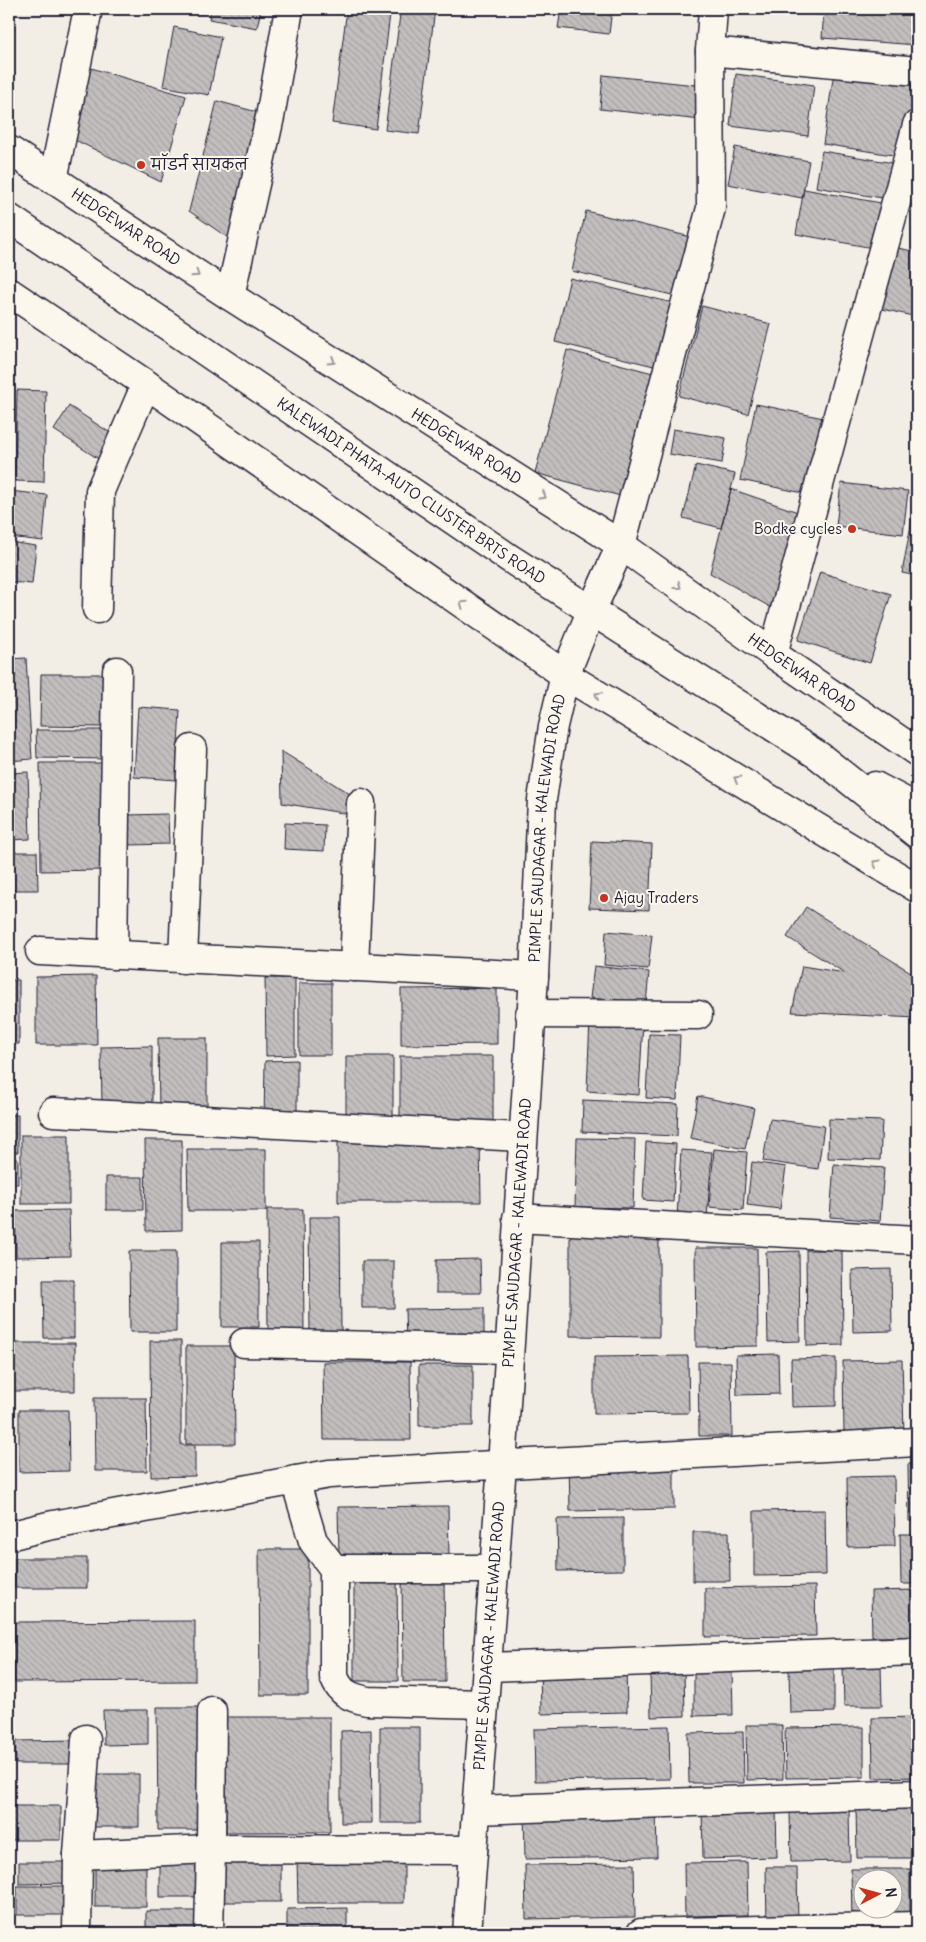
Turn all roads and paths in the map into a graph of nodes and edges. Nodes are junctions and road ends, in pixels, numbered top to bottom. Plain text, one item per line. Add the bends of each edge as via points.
1 (88, 9) edge
2 (289, 9) edge
3 (713, 9) edge
4 (710, 51) junction
5 (917, 71) edge
6 (917, 125) edge
7 (9, 150) edge
8 (53, 180) junction
9 (9, 218) edge
10 (9, 292) edge
11 (230, 296) junction
12 (146, 384) junction
13 (621, 545) junction
14 (592, 609) junction
15 (97, 610) dead end
16 (773, 654) junction
17 (117, 671) dead end
18 (565, 675) junction
19 (192, 749) dead end
20 (917, 752) edge
21 (819, 756) junction
22 (361, 803) dead end
23 (917, 808) edge
24 (917, 834) edge
25 (917, 888) edge
26 (40, 951) dead end
27 (113, 955) junction
28 (183, 959) junction
29 (354, 967) junction
30 (534, 976) junction
31 (530, 1014) junction
32 (698, 1015) dead end
33 (53, 1112) dead end
34 (522, 1137) junction
35 (517, 1218) junction
36 (917, 1240) edge
37 (244, 1342) dead end
38 (509, 1349) junction
39 (917, 1442) edge
40 (502, 1465) junction
41 (295, 1480) junction
42 (9, 1536) edge
43 (334, 1569) junction
44 (495, 1569) junction
45 (917, 1651) edge
46 (488, 1667) junction
47 (484, 1704) junction
48 (212, 1711) dead end
49 (86, 1739) dead end
50 (917, 1794) edge
51 (477, 1810) junction
52 (211, 1849) junction
53 (474, 1850) junction
54 (78, 1855) junction
55 (917, 1926) edge
56 (77, 1933) edge
57 (209, 1933) edge
58 (467, 1933) edge
59 (641, 1933) edge

1 - 8 street
2 - 11 street via 270,117
3 - 4 street, PIMPLE SAUDAGAR - KALEWADI ROAD
4 - 5 street
4 - 13 street, PIMPLE SAUDAGAR - KALEWADI ROAD via 711,208
6 - 16 street
7 - 8 street, HEDGEWAR ROAD
8 -> 11 street, HEDGEWAR ROAD
9 - 14 street, KALEWADI PHATA-AUTO CLUSTER BRTS ROAD via 509,558
10 - 12 street
11 -> 13 street, HEDGEWAR ROAD
12 - 15 street via 100,491
18 -> 12 street
13 - 14 street, PIMPLE SAUDAGAR - KALEWADI ROAD
13 -> 16 street, HEDGEWAR ROAD
14 - 18 street, PIMPLE SAUDAGAR - KALEWADI ROAD
14 - 21 street, KALEWADI PHATA-AUTO CLUSTER BRTS ROAD
16 - 20 street, HEDGEWAR ROAD
17 - 27 street
25 -> 18 street
18 - 30 street, PIMPLE SAUDAGAR - KALEWADI ROAD via 553,726 542,800
19 - 28 street
21 - 23 street, KALEWADI PHATA-AUTO CLUSTER BRTS ROAD
21 - 24 street, KALEWADI PHATA-AUTO CLUSTER BRTS ROAD
22 - 29 street
26 - 27 street
27 - 28 street
28 - 29 street
29 - 30 street
30 - 31 street, PIMPLE SAUDAGAR - KALEWADI ROAD
31 - 32 street
31 - 34 street, PIMPLE SAUDAGAR - KALEWADI ROAD
33 - 34 street
34 - 35 street, PIMPLE SAUDAGAR - KALEWADI ROAD
35 - 36 street
35 - 38 street, PIMPLE SAUDAGAR - KALEWADI ROAD
37 - 38 street
38 - 40 street, PIMPLE SAUDAGAR - KALEWADI ROAD
39 - 40 street
40 - 41 street via 329,1474
40 - 44 street, PIMPLE SAUDAGAR - KALEWADI ROAD
41 - 42 street
41 - 43 street via 313,1541
43 - 44 street
43 - 47 street via 334,1677 338,1688 349,1697 367,1701
44 - 46 street, PIMPLE SAUDAGAR - KALEWADI ROAD
45 - 46 street
46 - 47 street, PIMPLE SAUDAGAR - KALEWADI ROAD
47 - 51 street, PIMPLE SAUDAGAR - KALEWADI ROAD
48 - 52 street
49 - 54 street
50 - 51 street
51 - 53 street, PIMPLE SAUDAGAR - KALEWADI ROAD
52 - 53 street
52 - 54 street
52 - 57 street
53 - 58 street, PIMPLE SAUDAGAR - KALEWADI ROAD
54 - 56 street
55 - 59 street

